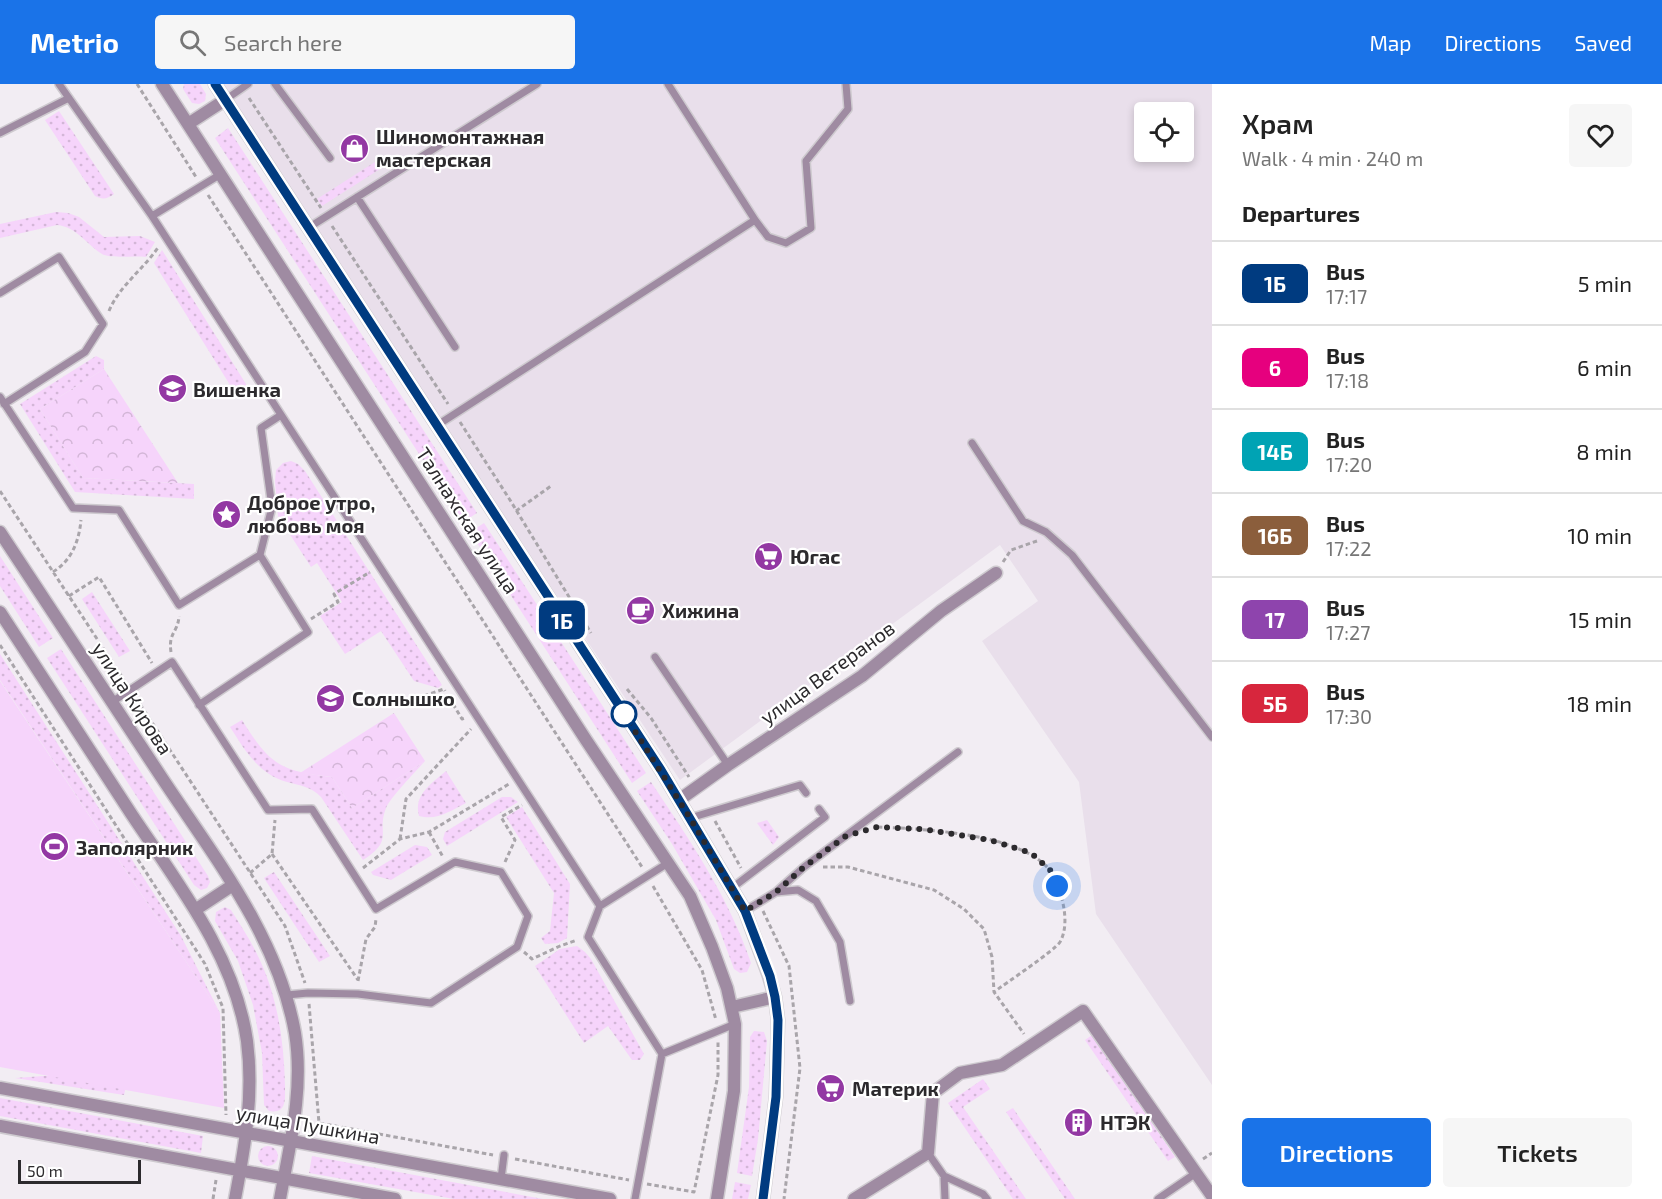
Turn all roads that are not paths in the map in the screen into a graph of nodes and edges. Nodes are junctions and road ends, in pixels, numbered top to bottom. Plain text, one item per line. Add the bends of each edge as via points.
1 (59, 84) edge
2 (215, 84) edge
3 (248, 84) edge
4 (274, 84) edge
5 (537, 84) edge
6 (668, 84) edge
7 (846, 84) edge
8 (167, 86) edge
9 (69, 98) junction
10 (225, 100) junction
11 (188, 124) junction
12 (0, 134) edge
13 (330, 158) dead end
14 (221, 174) junction
15 (357, 197) junction
16 (152, 216) junction
17 (755, 220) junction
18 (308, 228) junction
19 (0, 293) edge
20 (455, 347) dead end
21 (2, 400) edge
22 (281, 415) junction
23 (436, 426) junction
24 (972, 443) dead end
25 (0, 532) edge
26 (260, 555) junction
27 (996, 573) dead end
28 (0, 612) edge
29 (655, 657) dead end
30 (112, 702) junction
31 (199, 705) junction
32 (1212, 737) edge
33 (958, 752) dead end
34 (728, 765) junction
35 (806, 793) dead end
36 (679, 800) junction
37 (819, 809) dead end
38 (690, 818) junction
39 (668, 863) junction
40 (233, 885) junction
41 (732, 888) junction
42 (776, 892) junction
43 (600, 906) junction
44 (195, 910) junction
45 (745, 911) junction
46 (287, 995) junction
47 (775, 997) junction
48 (850, 1001) dead end
49 (732, 1007) junction
50 (735, 1024) junction
51 (662, 1054) junction
52 (0, 1088) edge
53 (0, 1126) edge
54 (248, 1133) junction
55 (291, 1141) junction
56 (928, 1153) junction
57 (504, 1155) dead end
58 (241, 1170) junction
59 (1196, 1173) junction
60 (944, 1176) junction
61 (284, 1178) junction
62 (501, 1179) junction
63 (1212, 1197) edge
64 (235, 1199) edge
65 (280, 1199) edge
66 (395, 1199) edge
67 (610, 1199) edge
68 (635, 1199) edge
69 (717, 1199) edge
70 (763, 1199) edge
71 (854, 1199) edge
72 (945, 1199) edge
73 (987, 1199) edge
74 (1158, 1199) edge

1 - 9 lane
2 - 10 street, Талнахская улица
3 - 10 lane
4 - 13 lane
5 - 15 lane
6 - 17 lane
7 - 17 lane via 848,109 806,161 811,228 786,243 768,237
8 - 11 street, Талнахская улица
9 - 12 lane
9 - 16 lane
10 - 11 street
10 - 18 street, Талнахская улица
11 - 14 street, Талнахская улица
14 - 16 lane
14 - 39 street, Талнахская улица
15 - 18 lane
15 - 20 lane
16 - 22 lane
17 - 23 lane
18 - 23 street, Талнахская улица
19 - 21 lane via 59,257 103,324 85,352
21 - 26 lane via 72,508 119,510 179,605
22 - 26 lane via 261,428 272,507
22 - 43 lane
23 - 36 street, Талнахская улица
24 - 32 lane via 1023,521 1046,532 1072,555
25 - 30 street, улица Кирова
26 - 31 lane via 308,632
27 - 34 street, улица Ветеранов via 941,611 862,676
28 - 44 street
29 - 34 lane
30 - 31 lane via 172,662
30 - 40 street, улица Кирова
31 - 46 lane via 268,810 312,809 376,909 455,862 501,872 528,915 517,947 431,1003 358,994
33 - 42 lane
34 - 36 street, улица Ветеранов
35 - 38 lane via 800,785
36 - 38 street, Талнахская улица
37 - 41 lane via 825,817
38 - 41 street, Талнахская улица
39 - 43 lane
39 - 49 street, Талнахская улица via 690,896
40 - 44 street
40 - 46 street, улица Кирова via 272,955
41 - 45 street, Талнахская улица
42 - 45 lane
42 - 48 lane via 798,890 816,901 840,942
43 - 51 lane via 588,937
44 - 54 street via 227,972 239,1006 247,1041
45 - 47 street, Талнахская улица
46 - 55 street, улица Кирова via 298,1080
47 - 49 street
47 - 70 street, Талнахская улица via 776,1097
49 - 50 street, Талнахская улица
50 - 51 lane
50 - 69 street, Талнахская улица via 734,1091
51 - 68 lane
52 - 54 street, улица Пушкина
53 - 58 street
54 - 55 street, улица Пушкина
54 - 58 street
55 - 61 street, улица Кирова
55 - 62 street, улица Пушкина
56 - 59 street via 933,1093 960,1073 1002,1065 1083,1011
56 - 60 lane
56 - 71 street
57 - 62 lane
58 - 61 street
58 - 64 street
59 - 63 street
59 - 74 lane
60 - 72 lane
60 - 73 lane
61 - 65 street, улица Кирова
61 - 66 street
62 - 67 street, улица Пушкина

